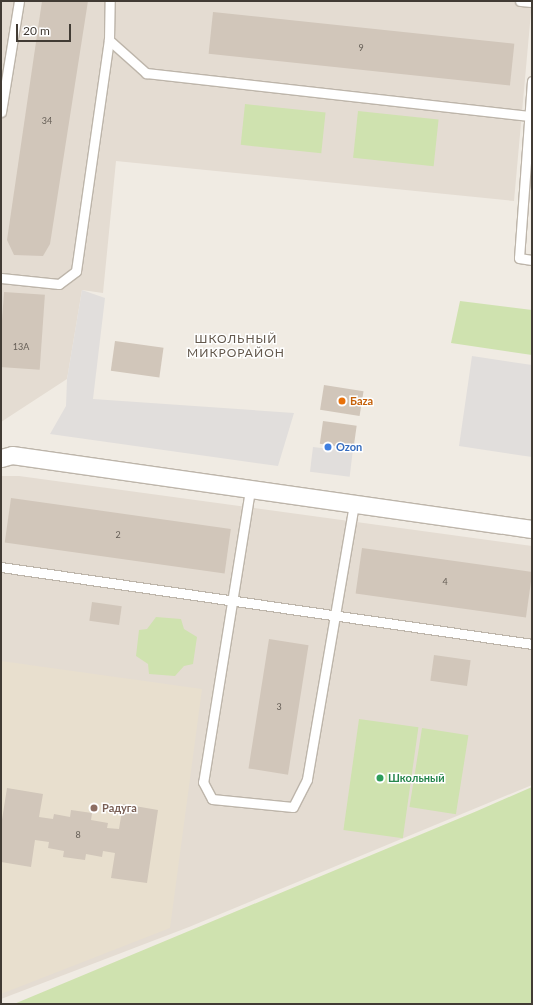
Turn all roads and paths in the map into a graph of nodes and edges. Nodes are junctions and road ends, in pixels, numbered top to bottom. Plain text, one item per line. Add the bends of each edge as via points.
1 (20, 1) edge
2 (110, 1) edge
3 (520, 1) edge
4 (532, 2) edge
5 (109, 40) junction
6 (532, 81) edge
7 (1, 112) edge
8 (531, 116) edge
9 (532, 260) edge
10 (1, 278) edge
11 (1, 458) edge
12 (250, 490) junction
13 (354, 504) junction
14 (532, 529) edge
15 (1, 567) edge
16 (233, 601) junction
17 (335, 615) junction
18 (532, 644) edge

1 - 7 lane
2 - 5 lane
3 - 4 lane
5 - 8 lane via 146,74
5 - 10 lane via 76,271 59,284
6 - 8 lane
8 - 9 lane via 519,258
11 - 12 street via 12,456
12 - 13 street
12 - 16 lane
13 - 14 street
13 - 17 lane
15 - 16 lane
16 - 17 lane
16 - 17 lane via 203,782 212,799 293,807 307,779
17 - 18 lane

